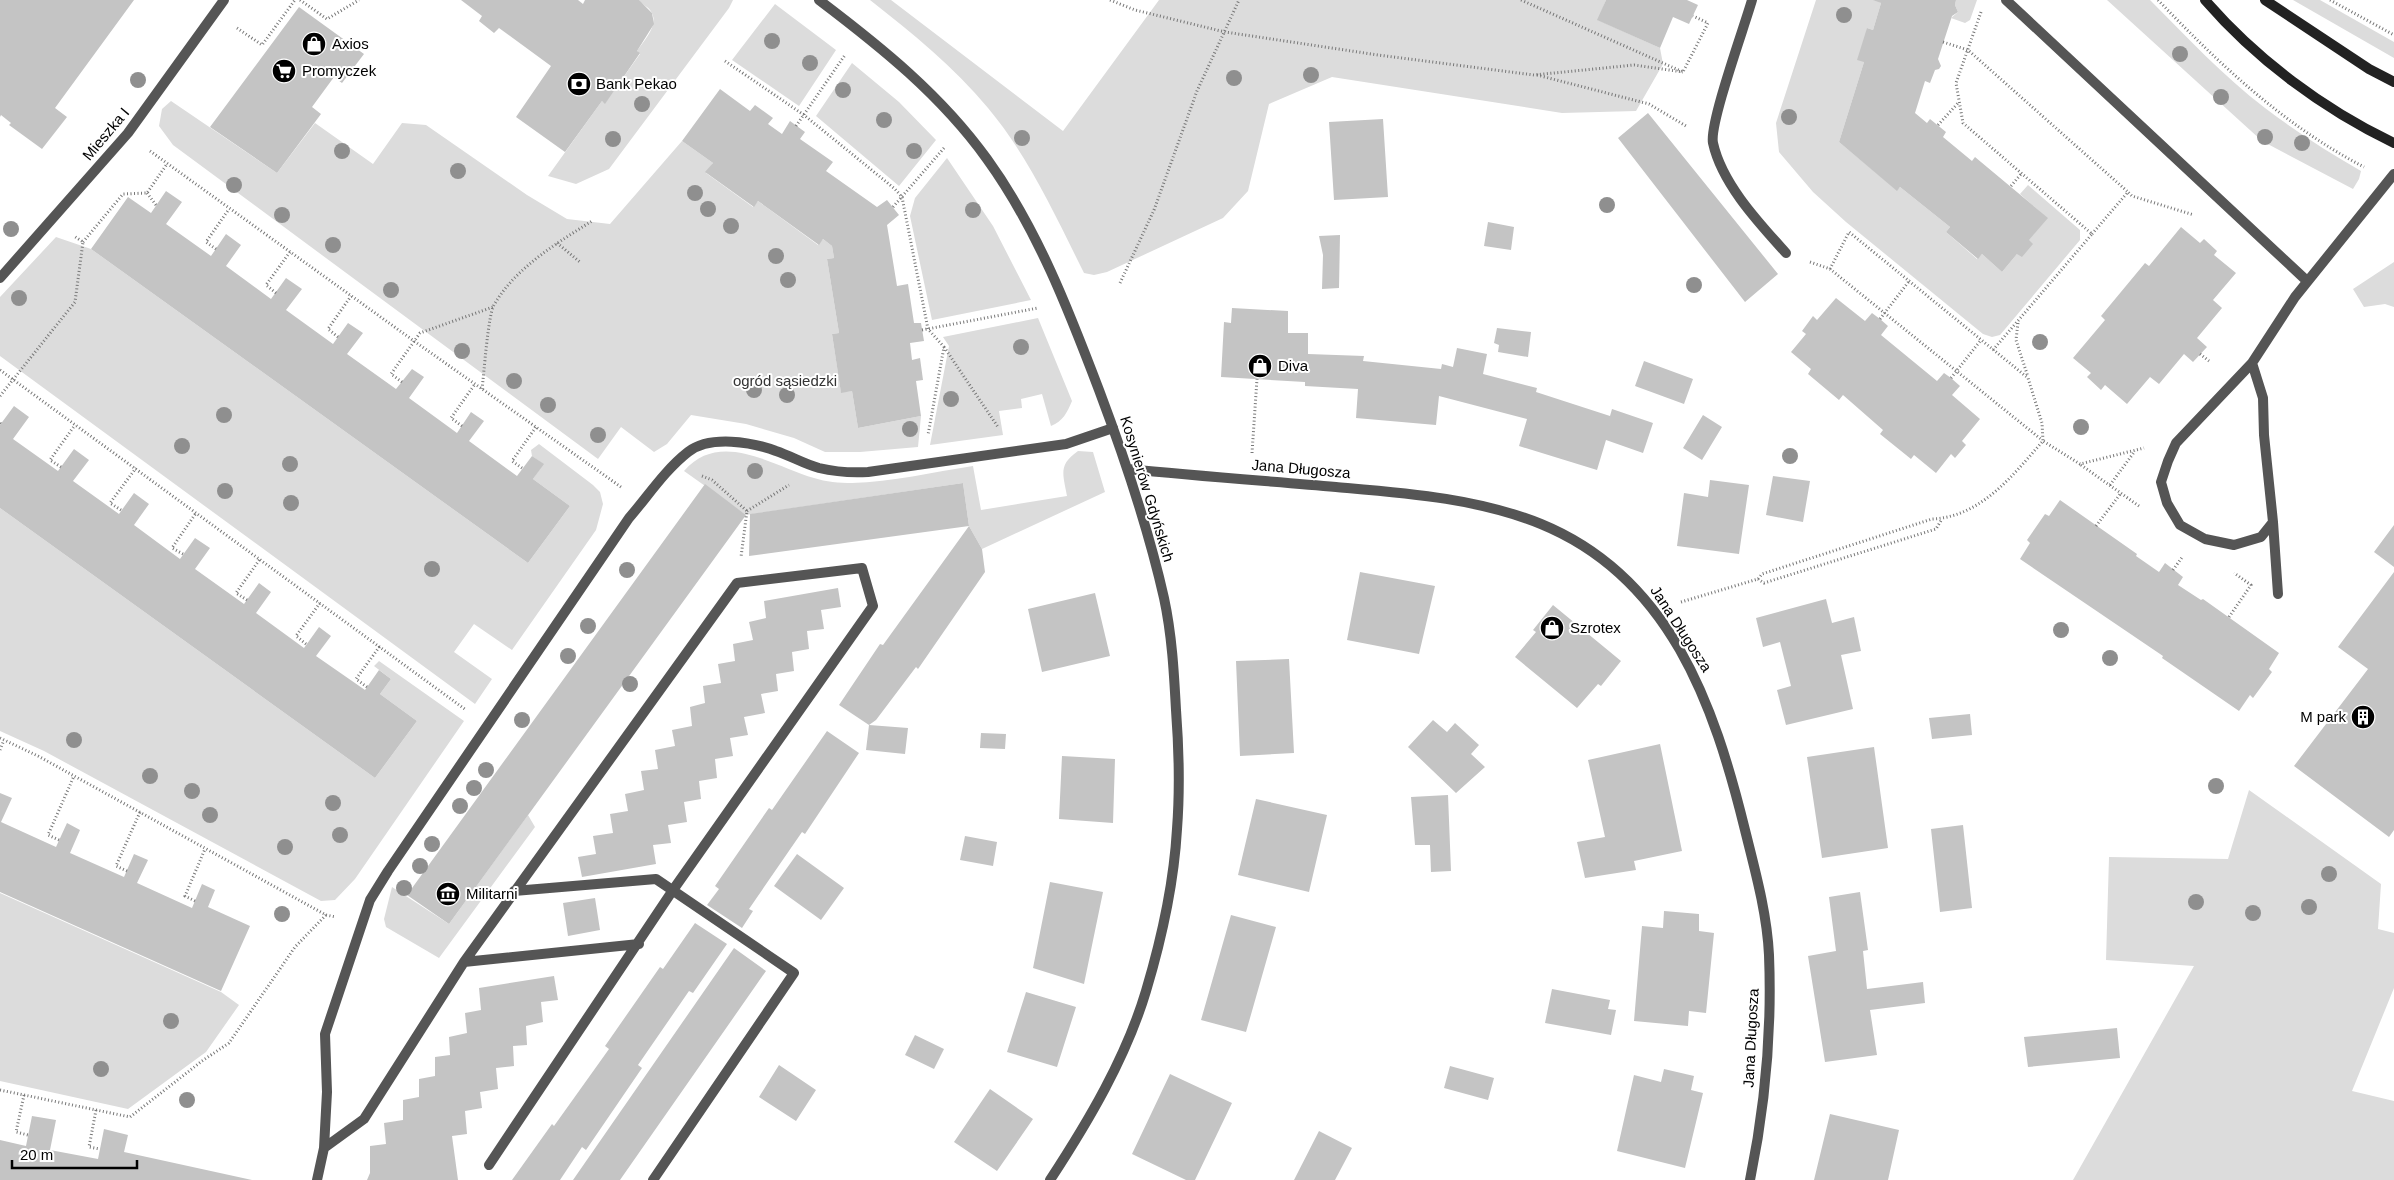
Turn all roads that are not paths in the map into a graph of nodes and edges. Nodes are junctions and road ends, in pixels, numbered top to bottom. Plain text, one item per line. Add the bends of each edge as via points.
1 (224, 0) edge
2 (819, 0) edge
3 (1752, 0) edge
4 (2006, 0) edge
5 (2205, 0) edge
6 (2265, 0) edge
7 (2394, 82) edge
8 (2394, 143) edge
9 (2394, 174) edge
10 (1786, 253) road end
11 (0, 278) edge
12 (2307, 282) junction
13 (2252, 363) junction
14 (1114, 428) junction
15 (1128, 468) junction
16 (2273, 522) junction
17 (2278, 594) dead end
18 (673, 890) junction
19 (514, 891) junction
20 (639, 944) junction
21 (464, 962) junction
22 (324, 1148) junction
23 (489, 1165) dead end
24 (317, 1180) edge
25 (653, 1180) edge
26 (1050, 1180) edge
27 (1750, 1180) edge

1 - 11 street, Mieszka I via 128,133
2 - 14 street, Kosynierów Gdyńskich via 888,53 937,99 986,157 1032,233
3 - 10 street via 1717,114 1713,142 1730,185
4 - 12 street
5 - 8 street via 2249,45 2285,74 2330,107
6 - 7 street via 2363,66
9 - 12 street
12 - 13 street
13 - 16 street via 2263,398
13 - 16 street via 2176,443 2161,482 2167,503 2180,525 2205,539 2234,545 2260,536
14 - 15 street, Kosynierów Gdyńskich
14 - 22 street via 1066,444 868,472 835,472 777,451 727,442 704,444 689,451 629,518 370,900 325,1034 327,1092
15 - 26 street, Kosynierów Gdyńskich via 1148,529 1165,603 1178,746 1177,831 1165,914 1145,994 1117,1063 1073,1146
15 - 27 street, Jana Długosza via 1417,494 1481,507 1538,523 1572,538 1608,561 1636,587 1680,650 1699,686 1720,738 1760,893 1769,953 1768,1011 1762,1103
16 - 17 street
18 - 19 street via 656,879
18 - 19 street via 873,606 862,568 737,583
18 - 20 street
18 - 25 street via 794,973
19 - 21 street
20 - 21 street
20 - 23 street
21 - 22 street via 364,1119
22 - 24 street

